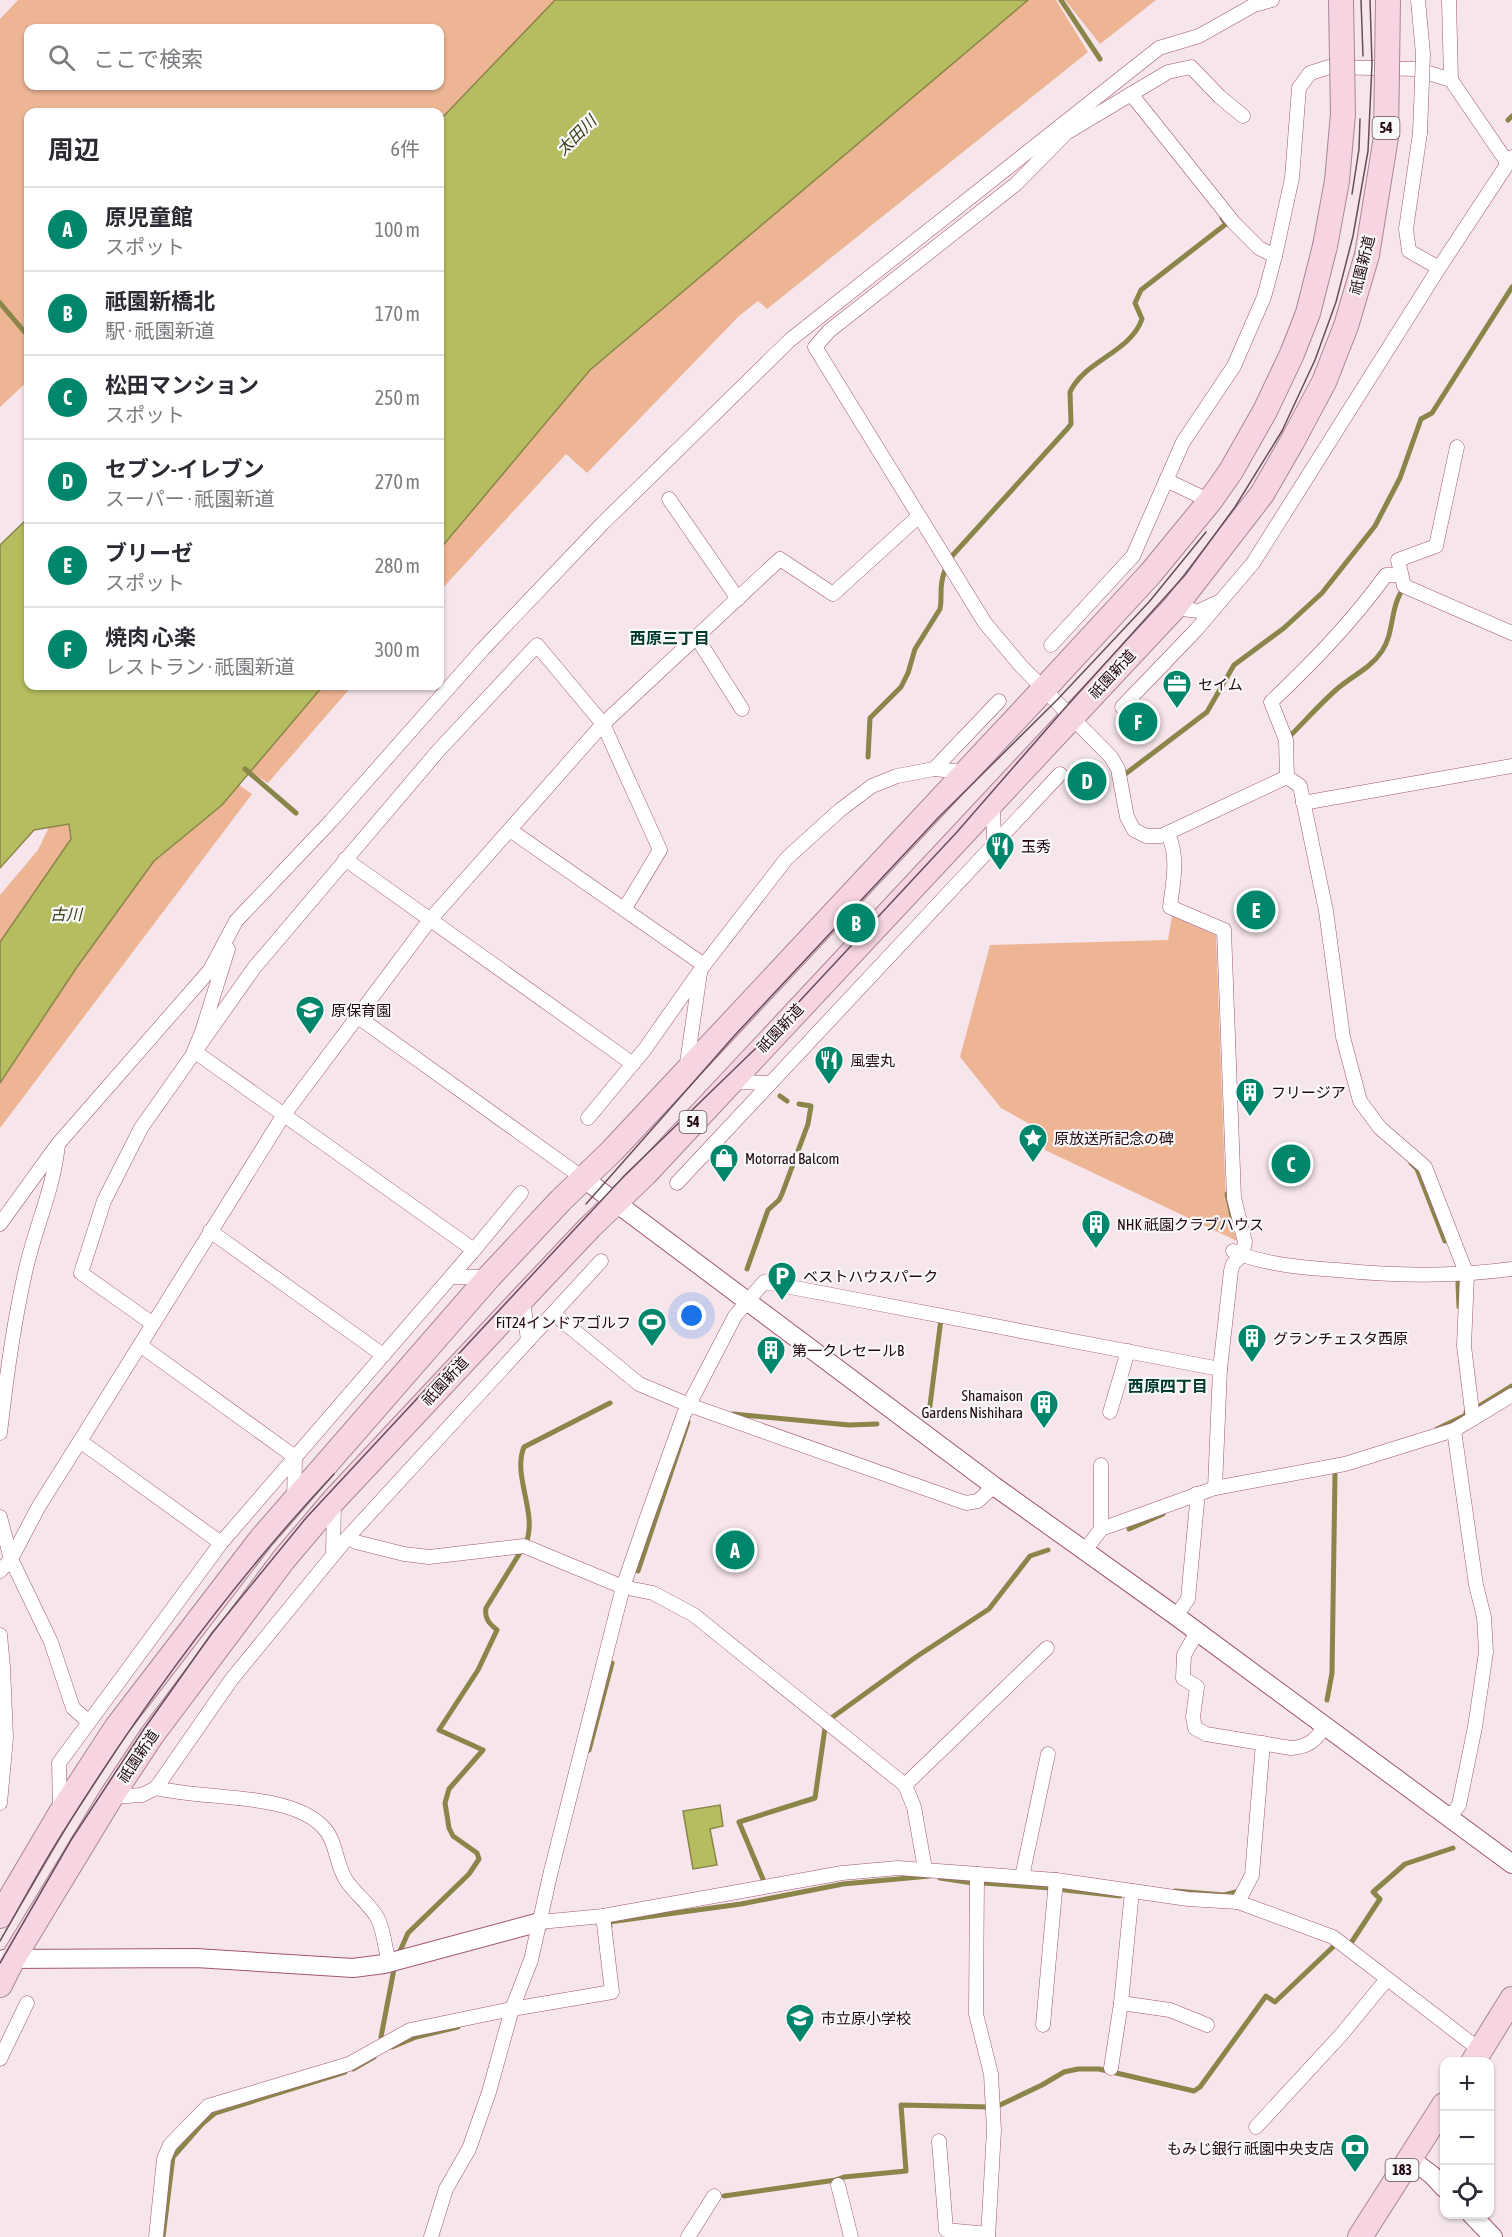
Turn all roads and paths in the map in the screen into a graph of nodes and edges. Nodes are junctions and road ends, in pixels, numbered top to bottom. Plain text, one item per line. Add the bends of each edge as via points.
1 (1272, 0) edge
2 (1341, 0) edge
3 (1388, 0) edge
4 (1418, 0) edge
5 (1449, 0) edge
6 (1452, 81) junction
7 (1131, 94) junction
8 (1243, 116) dead end
9 (1510, 160) edge
10 (1275, 256) junction
11 (1439, 268) junction
12 (1457, 447) dead end
13 (1166, 480) junction
14 (669, 499) dead end
15 (1210, 501) junction
16 (919, 516) junction
17 (1400, 575) junction
18 (738, 599) junction
19 (1223, 599) junction
20 (1174, 608) junction
21 (1512, 633) edge
22 (697, 638) junction
23 (1051, 645) dead end
24 (1043, 690) junction
25 (999, 701) dead end
26 (1122, 707) dead end
27 (742, 709) dead end
28 (1072, 717) junction
29 (603, 724) junction
30 (1512, 766) edge
31 (934, 769) junction
32 (964, 772) junction
33 (1060, 774) dead end
34 (1287, 777) junction
35 (993, 800) junction
36 (1303, 802) junction
37 (510, 830) junction
38 (1168, 834) junction
39 (994, 844) junction
40 (345, 859) junction
41 (624, 908) junction
42 (236, 921) junction
43 (429, 921) junction
44 (702, 968) junction
45 (357, 1017) junction
46 (194, 1051) junction
47 (633, 1064) junction
48 (686, 1072) junction
49 (730, 1082) junction
50 (770, 1083) junction
51 (283, 1116) junction
52 (588, 1118) dead end
53 (58, 1144) junction
54 (583, 1178) junction
55 (677, 1183) dead end
56 (521, 1193) dead end
57 (615, 1202) junction
58 (0, 1224) edge
59 (210, 1231) junction
60 (474, 1250) junction
61 (1237, 1253) junction
62 (601, 1261) dead end
63 (1512, 1269) edge
64 (1467, 1275) junction
65 (452, 1277) junction
66 (489, 1278) junction
67 (523, 1298) junction
68 (749, 1302) junction
69 (554, 1314) junction
70 (153, 1324) junction
71 (528, 1341) junction
72 (140, 1345) junction
73 (1128, 1351) junction
74 (383, 1355) junction
75 (1220, 1369) junction
76 (1512, 1395) edge
77 (689, 1405) junction
78 (1110, 1412) dead end
79 (1473, 1419) junction
80 (1454, 1430) junction
81 (0, 1433) edge
82 (80, 1441) junction
83 (295, 1457) junction
84 (1101, 1465) dead end
85 (994, 1486) junction
86 (1215, 1488) junction
87 (1196, 1494) junction
88 (334, 1500) junction
89 (294, 1503) junction
90 (0, 1516) edge
91 (1101, 1529) junction
92 (348, 1537) junction
93 (221, 1543) junction
94 (1084, 1552) junction
95 (333, 1555) junction
96 (11, 1559) junction
97 (0, 1571) edge
98 (623, 1587) junction
99 (1176, 1616) junction
100 (1197, 1632) junction
101 (0, 1635) edge
102 (1047, 1648) dead end
103 (89, 1722) junction
104 (1325, 1727) junction
105 (1263, 1743) junction
106 (1048, 1754) dead end
107 (905, 1785) junction
108 (156, 1788) junction
109 (111, 1797) junction
110 (0, 1803) edge
111 (60, 1814) junction
112 (1449, 1818) junction
113 (1512, 1864) edge
114 (925, 1869) junction
115 (977, 1874) junction
116 (1022, 1877) junction
117 (1056, 1880) junction
118 (1132, 1891) junction
119 (1238, 1902) junction
120 (0, 1916) edge
121 (603, 1916) junction
122 (540, 1922) junction
123 (7, 1958) edge
124 (389, 1963) junction
125 (1387, 1979) junction
126 (0, 1985) edge
127 (1512, 1999) edge
128 (27, 2003) dead end
129 (1121, 2003) junction
130 (512, 2008) junction
131 (1043, 2025) dead end
132 (1208, 2025) dead end
133 (1476, 2056) edge
134 (0, 2059) edge
135 (1112, 2068) dead end
136 (1440, 2111) edge
137 (1256, 2127) dead end
138 (939, 2141) dead end
139 (1409, 2158) junction
140 (1440, 2184) edge
141 (838, 2185) dead end
142 (714, 2196) dead end
143 (1476, 2219) edge
144 (988, 2236) edge
145 (156, 2237) edge
146 (430, 2237) edge
147 (688, 2237) edge
148 (851, 2237) edge
149 (1360, 2237) edge
150 (1493, 2237) edge

1 - 42 street via 1254,5 1199,36 1159,48 790,340 514,616
2 - 15 highway, 54, bridge via 1343,114 1337,180 1308,313 1265,411
3 - 20 highway, 祇園新道 / 54, bridge via 1386,137 1367,255 1346,326 1324,382 1262,494
4 - 11 street, bridge via 1423,54 1420,133 1406,230 1410,251
5 - 6 street
6 - 9 street
6 - 10 street via 1416,69 1329,67 1310,73 1299,88 1292,178
7 - 8 street via 1168,72 1191,67
7 - 10 street via 1234,223 1259,248
7 - 16 street via 1066,133 1016,184 829,331 815,347
9 - 11 street
10 - 13 street via 1264,297 1234,366 1183,442
11 - 19 street via 1253,563
12 - 17 street via 1436,546 1398,560
13 - 15 street
13 - 23 street via 1133,556
14 - 18 street
15 - 24 highway, 54 via 1151,573
16 - 18 street via 833,594 780,559
16 - 24 street via 986,623
17 - 21 street via 1404,586
17 - 34 street via 1386,575 1358,613 1271,702 1286,740
18 - 22 street
19 - 20 street via 1199,611
19 - 26 street
20 - 28 highway, 祇園新道 / 54
22 - 27 street
22 - 29 street
24 - 28 street
24 - 32 highway, 54
25 - 31 street
28 - 35 highway, 祇園新道 / 54
28 - 38 street via 1115,763 1127,817 1134,830 1153,838
29 - 37 street
29 - 40 street via 537,645
29 - 41 street via 660,850
30 - 36 street
31 - 32 street
31 - 44 street via 879,783 843,808 787,858
32 - 48 highway, 54
33 - 39 street
34 - 36 street via 1300,786
34 - 38 street
35 - 39 street
35 - 49 highway, 祇園新道 / 54
36 - 64 street via 1326,911 1343,1037 1360,1101 1380,1128 1425,1167
37 - 41 street
37 - 43 street
38 - 61 street via 1175,862 1170,907 1224,930 1234,1198 1245,1242
39 - 50 street
40 - 43 street
40 - 46 street via 254,968
41 - 44 street
42 - 46 street
42 - 53 street via 210,970
43 - 45 street
43 - 47 street
44 - 47 street
44 - 48 street
45 - 51 street
45 - 54 street
46 - 51 street
46 - 70 street via 141,1128 104,1201 81,1274
47 - 52 street
48 - 54 highway, 54
49 - 50 street
49 - 57 highway, 祇園新道 / 54
50 - 55 street
51 - 59 street
51 - 60 street
53 - 58 street
53 - 81 street via 57,1164 25,1272
54 - 57 street
54 - 66 highway, 54
56 - 60 street
57 - 67 highway, 祇園新道 / 54
57 - 68 street
59 - 70 street
59 - 74 street
60 - 65 street
61 - 64 street via 1285,1265 1389,1275
61 - 75 street via 1231,1271
62 - 69 street
63 - 64 street
64 - 79 street via 1464,1346
65 - 66 street
65 - 74 street
66 - 89 highway, 54
67 - 71 street
67 - 88 highway, 祇園新道 / 54
68 - 73 street via 765,1282 771,1282
68 - 77 street via 735,1316
68 - 85 street
69 - 71 street
69 - 77 street via 639,1384
70 - 72 street
71 - 92 street
72 - 82 street
72 - 83 street
73 - 75 street
73 - 78 street
74 - 83 street
75 - 86 street
76 - 79 street
77 - 85 street via 966,1503 978,1501
77 - 98 street
79 - 80 street
80 - 86 street via 1345,1464
80 - 112 street via 1484,1617 1486,1652 1459,1805
82 - 93 street
82 - 96 street
83 - 89 street
83 - 93 street
84 - 91 street
85 - 94 street
86 - 87 street
87 - 91 street
87 - 99 street via 1188,1599
88 - 95 street
88 - 109 highway, 祇園新道 / 54 via 284,1559 152,1735
89 - 111 highway, 54 via 261,1539 116,1728
90 - 96 street
91 - 94 street
92 - 95 street
92 - 98 street via 395,1552 429,1557 524,1546
93 - 103 street
94 - 99 street
95 - 108 street via 231,1680
96 - 97 street
96 - 103 street via 51,1642 73,1708
98 - 107 street via 653,1593 694,1615
98 - 122 street
99 - 100 street
100 - 104 street
100 - 105 street via 1184,1655 1183,1678 1197,1686 1195,1728 1206,1734
101 - 110 street via 6,1738
102 - 107 street
103 - 111 street via 59,1763
104 - 105 street via 1304,1748
104 - 112 street
105 - 119 street via 1252,1875
106 - 116 street
107 - 114 street via 914,1806
108 - 109 street via 142,1795
108 - 124 street via 278,1803 304,1812 323,1827 346,1880 378,1919
109 - 123 highway, 祇園新道 / 54
111 - 120 highway, 54
112 - 113 street
114 - 115 street
114 - 121 street via 842,1873
115 - 116 street
115 - 144 street via 976,2014 991,2074 994,2130
116 - 117 street
117 - 118 street
117 - 131 street
118 - 119 street
118 - 129 street
119 - 125 street via 1333,1937
121 - 122 street
121 - 130 street via 612,1992
122 - 124 street
122 - 130 street via 531,1960
123 - 124 street via 196,1959 353,1968
123 - 126 highway, 祇園新道 / 54
125 - 133 street
125 - 137 street
127 - 133 highway
128 - 134 street
129 - 132 street via 1170,2010
129 - 135 street
130 - 145 street via 410,2030 349,2064 208,2106 170,2145 164,2159
130 - 146 street via 469,2149 446,2189
136 - 139 highway, 183
138 - 144 street via 946,2230
139 - 140 street
139 - 149 highway, 183
141 - 148 street
142 - 147 street
143 - 150 street

